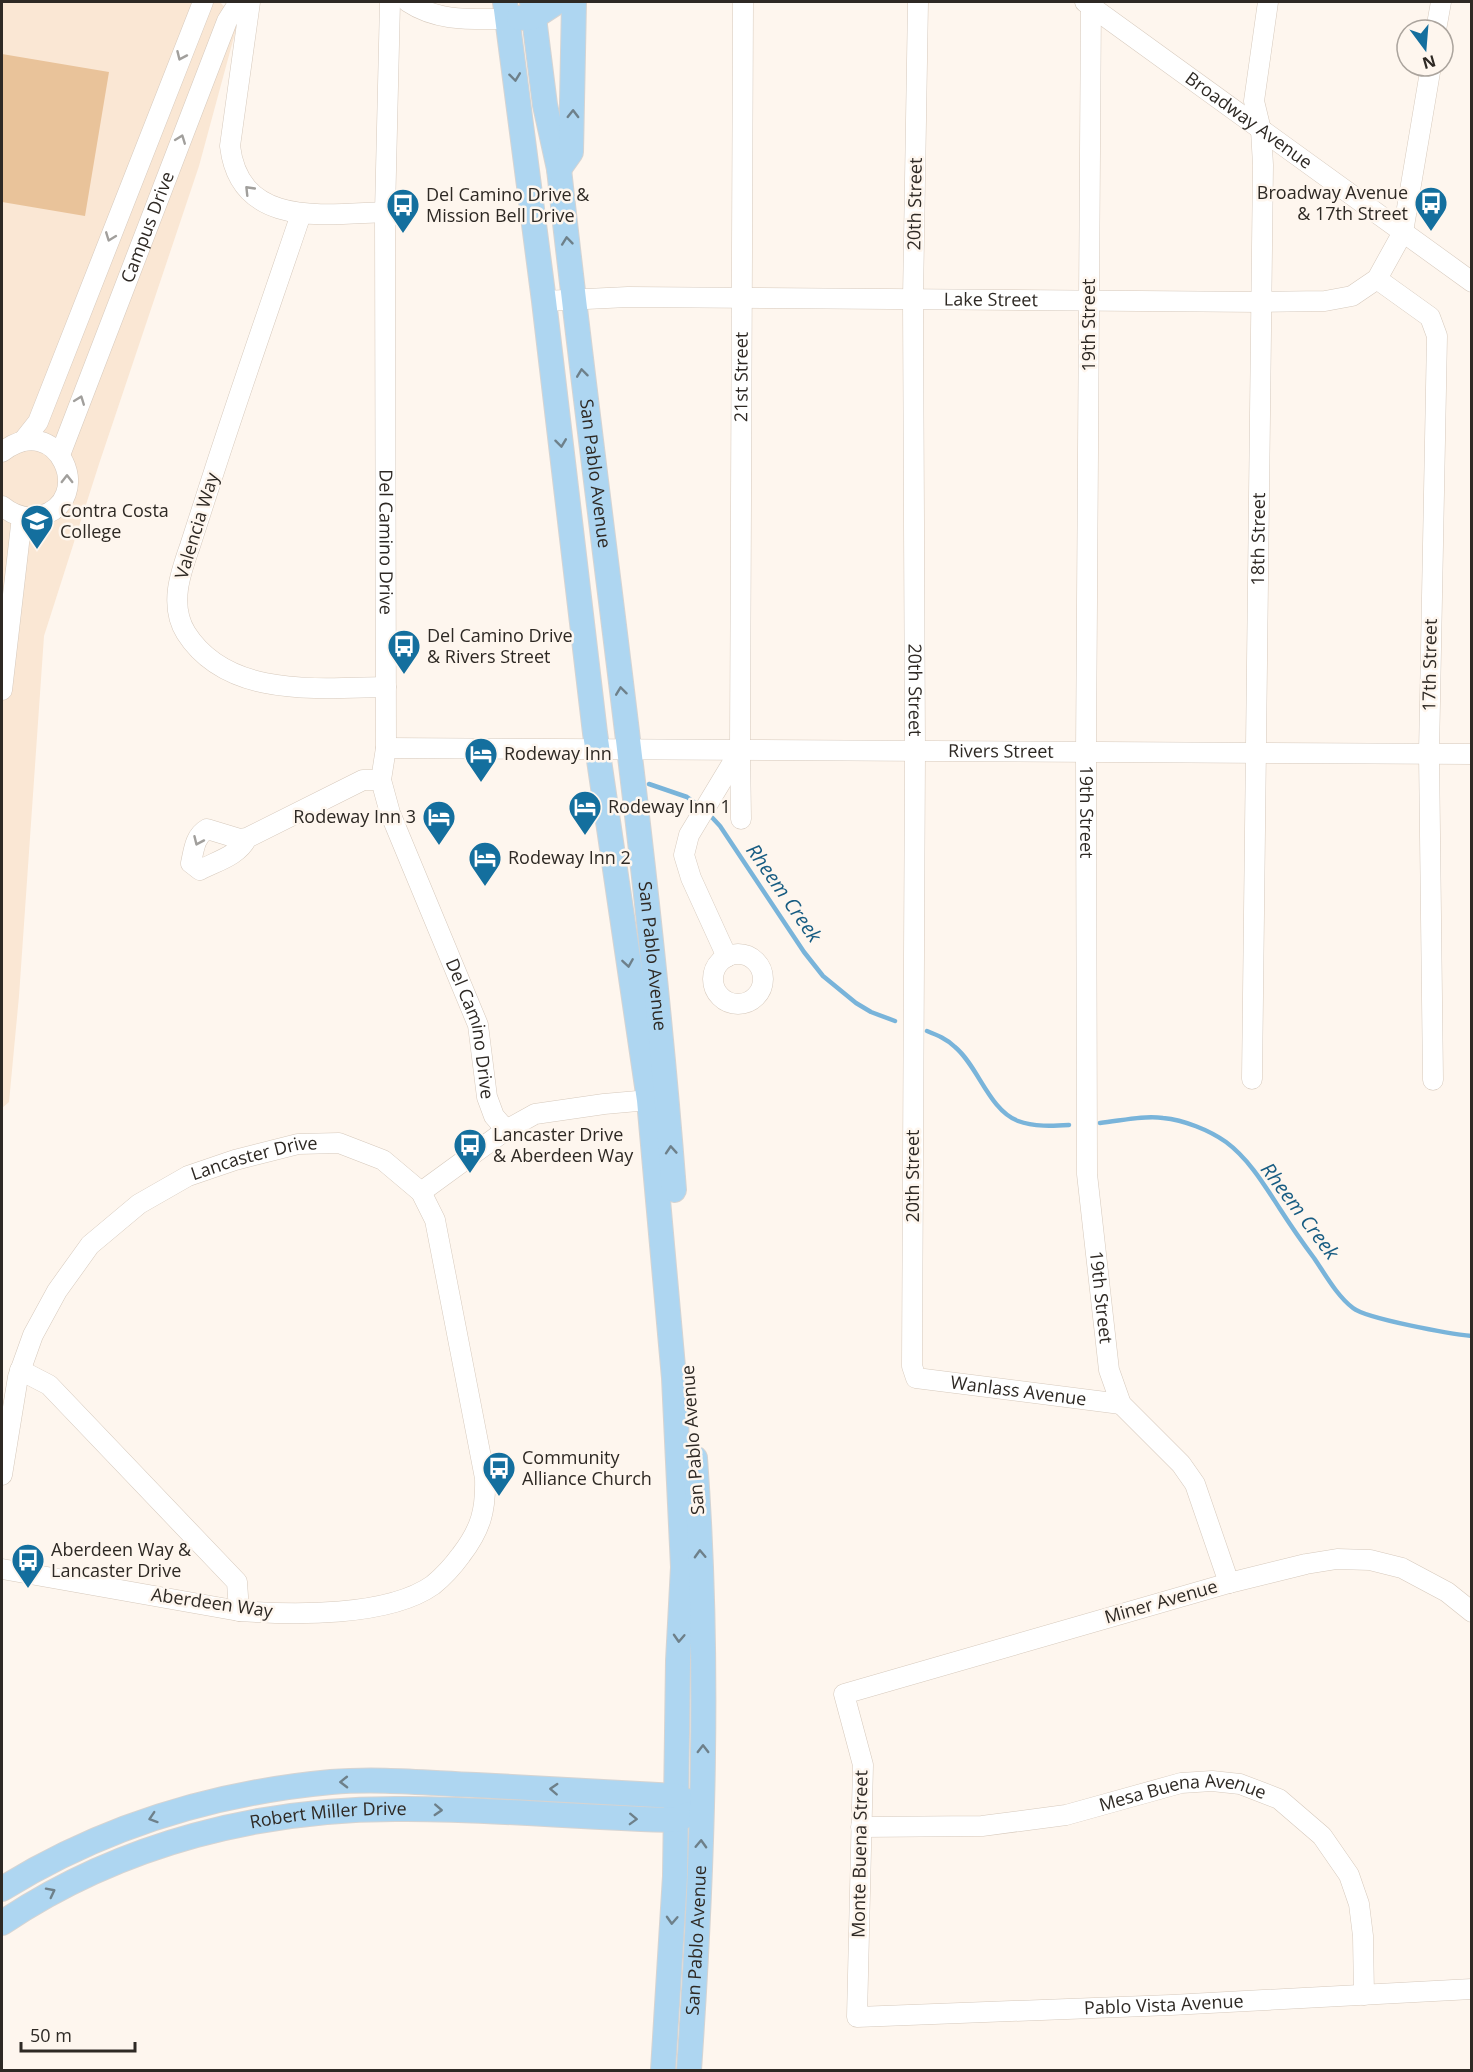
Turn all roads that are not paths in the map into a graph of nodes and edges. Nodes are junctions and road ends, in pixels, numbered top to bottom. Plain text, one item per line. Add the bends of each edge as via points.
1 (203, 2) edge
2 (239, 2) edge
3 (250, 2) edge
4 (390, 2) edge
5 (408, 2) edge
6 (557, 2) edge
7 (574, 2) edge
8 (742, 2) edge
9 (918, 2) edge
10 (1268, 2) edge
11 (1441, 2) edge
12 (1089, 3) edge
13 (531, 6) edge
14 (506, 10) edge
15 (1438, 18) edge
16 (1429, 78) edge
17 (1261, 130) junction
18 (559, 168) junction
19 (385, 212) junction
20 (301, 214) junction
21 (1403, 232) junction
22 (1377, 279) junction
23 (1472, 282) edge
24 (742, 297) junction
25 (913, 298) junction
26 (573, 299) junction
27 (1089, 300) junction
28 (544, 302) junction
29 (1262, 302) junction
30 (23, 441) junction
31 (2, 452) edge
32 (60, 455) junction
33 (2, 506) edge
34 (22, 517) junction
35 (387, 687) junction
36 (2, 690) edge
37 (386, 748) junction
38 (629, 749) junction
39 (597, 750) junction
40 (740, 750) junction
41 (915, 751) junction
42 (1086, 752) junction
43 (1255, 753) junction
44 (1429, 753) junction
45 (1472, 754) edge
46 (381, 780) junction
47 (741, 819) dead end
48 (247, 838) dead end
49 (727, 957) dead end
50 (1252, 1080) dead end
51 (1433, 1080) dead end
52 (649, 1100) junction
53 (506, 1130) junction
54 (421, 1192) junction
55 (20, 1370) junction
56 (916, 1378) joint
57 (1121, 1404) junction
58 (2, 1475) edge
59 (2, 1569) edge
60 (1229, 1583) junction
61 (239, 1611) junction
62 (1472, 1612) edge
63 (844, 1694) joint
64 (676, 1808) junction
65 (703, 1808) junction
66 (861, 1827) junction
67 (2, 1889) edge
68 (2, 1923) edge
69 (1472, 1989) edge
70 (1365, 1995) junction
71 (857, 2017) joint
72 (663, 2070) edge
73 (689, 2070) edge

1 -> 30 street, Campus Drive via 38,422
32 -> 2 street, Campus Drive via 227,21
20 -> 3 street via 258,199 242,183 231,159
4 - 19 street, Del Camino Drive
5 - 14 street via 436,16 461,19
6 - 13 main road
18 -> 7 main road via 571,152
8 - 24 street, 21st Street
9 - 25 street, 20th Street
10 - 17 street, 18th Street via 1254,101
11 - 15 street
12 - 17 street, Broadway Avenue
12 - 27 street, 19th Street
13 - 14 main road
13 - 18 main road, San Pablo Avenue via 545,105
14 -> 28 main road, San Pablo Avenue
16 - 21 street
17 - 21 street, Broadway Avenue
17 - 29 street, 18th Street
26 -> 18 main road, San Pablo Avenue
19 - 20 street
19 - 35 street, Del Camino Drive
20 - 35 street, Valencia Way via 180,578 177,607 186,633 199,648 218,665 240,676 301,688
21 - 22 street, Lake Street
21 - 23 street, Broadway Avenue
22 - 29 street, Lake Street via 1352,296 1325,301
22 - 44 street, 17th Street via 1430,317 1437,336
24 - 25 street, Lake Street
24 - 26 street, Lake Street
24 - 40 street, 21st Street
25 - 27 street, Lake Street
25 - 41 street, 20th Street
26 - 28 street, Lake Street
38 -> 26 main road, San Pablo Avenue
27 - 29 street, Lake Street
27 - 42 street, 19th Street
28 -> 39 main road, San Pablo Avenue
29 - 43 street, 18th Street
30 - 31 street
30 - 32 street via 47,444
34 -> 32 street via 45,515 63,499 69,477
33 - 34 street
34 - 36 street
35 - 37 street, Del Camino Drive
37 - 39 street, Rivers Street
37 - 46 street, Del Camino Drive
38 - 39 street, Rivers Street
38 - 40 street, Rivers Street
65 -> 38 main road, San Pablo Avenue via 698,1503 668,1103
39 -> 52 main road, San Pablo Avenue
40 - 41 street, Rivers Street
40 - 47 street, 21st Street
40 - 49 street via 689,835 684,855
41 - 42 street, Rivers Street
41 - 56 street, 20th Street via 912,1366
42 - 43 street, Rivers Street
42 - 57 street, 19th Street via 1087,1174 1109,1370
43 - 44 street, Rivers Street
43 - 50 street, 18th Street
44 - 45 street, Rivers Street
44 - 51 street, 17th Street
46 - 48 street via 363,780
46 - 53 street, Del Camino Drive via 390,813 478,1026 487,1097 494,1116
52 - 53 street via 535,1114
52 -> 64 main road, San Pablo Avenue via 681,1504 683,1567
53 - 54 street
54 - 55 street, Lancaster Drive via 383,1160 339,1143 298,1144 188,1176 139,1204 90,1245 57,1291 33,1335
54 - 61 street, Aberdeen Way via 435,1220 483,1461 486,1495 481,1522 445,1575 398,1602 307,1613
55 - 58 street, Lancaster Drive
55 - 61 street via 49,1385 237,1582
56 - 57 street, Wanlass Avenue
57 - 60 street, 19th Street via 1195,1484
59 - 61 street, Aberdeen Way
60 - 62 street, Miner Avenue via 1337,1558 1370,1560 1420,1577
60 - 63 street, Miner Avenue
63 - 66 street, Monte Buena Street via 863,1766
64 - 65 main road
64 -> 67 main road, Robert Miller Drive via 403,1781 333,1782 263,1790 218,1799 118,1830
68 -> 64 main road, Robert Miller Drive via 96,1869 171,1841 278,1817 407,1809
64 -> 72 main road, San Pablo Avenue
73 -> 65 main road, San Pablo Avenue
66 - 70 street, Mesa Buena Avenue via 982,1826 1066,1815 1181,1783 1240,1784 1278,1799 1322,1836 1349,1875 1359,1904
66 - 71 street, Monte Buena Street
69 - 70 street, Pablo Vista Avenue
70 - 71 street, Pablo Vista Avenue

